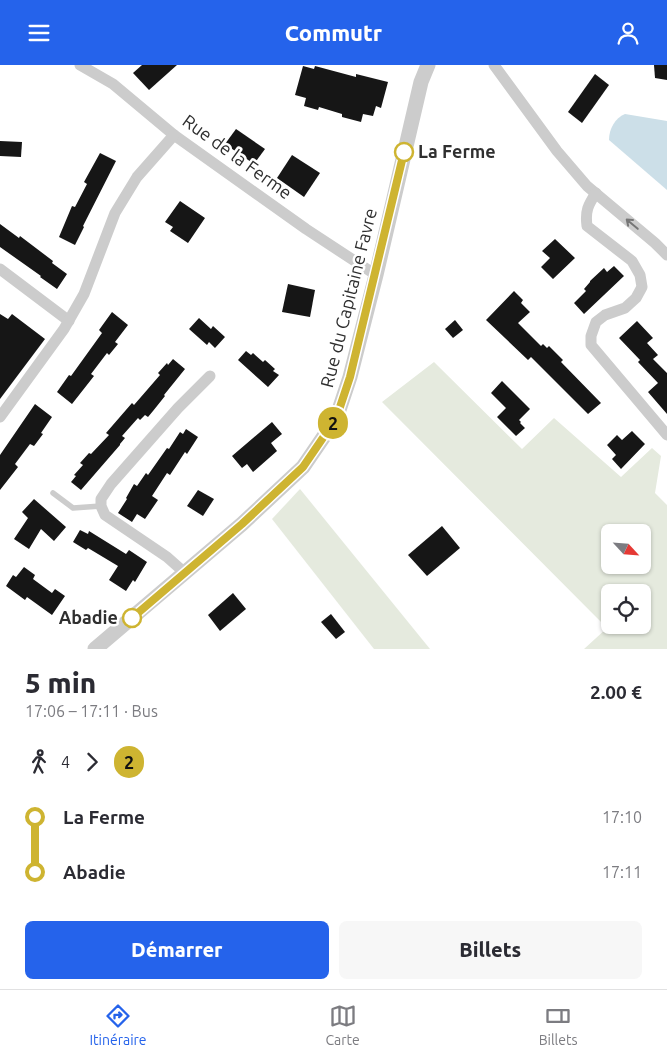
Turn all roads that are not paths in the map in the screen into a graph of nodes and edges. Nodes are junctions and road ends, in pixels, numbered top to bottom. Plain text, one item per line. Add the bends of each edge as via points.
1 (80, 65) edge
2 (428, 65) edge
3 (494, 65) edge
4 (174, 135) junction
5 (596, 193) junction
6 (667, 255) edge
7 (0, 269) edge
8 (376, 275) junction
9 (69, 321) junction
10 (210, 376) dead end
11 (0, 417) edge
12 (667, 435) edge
13 (53, 493) dead end
14 (101, 506) junction
15 (184, 573) junction
16 (95, 649) edge

1 - 4 street, Rue de la Ferme via 113,84
2 - 8 street, Rue du Capitaine Favre via 421,82
3 - 5 street via 557,151
4 - 8 street, Rue de la Ferme
4 - 9 street via 137,177 115,213 84,293
6 -> 5 street
5 - 12 street via 589,204 587,226 632,261 642,287 625,308 596,321 591,345
7 - 9 street
8 - 15 street, Rue du Capitaine Favre via 338,413 318,447 303,467
9 - 11 street
10 - 14 street via 178,407 111,484 101,499
13 - 14 lane via 73,508
14 - 15 street via 105,515 168,557
15 - 16 street, Rue du Capitaine Favre

